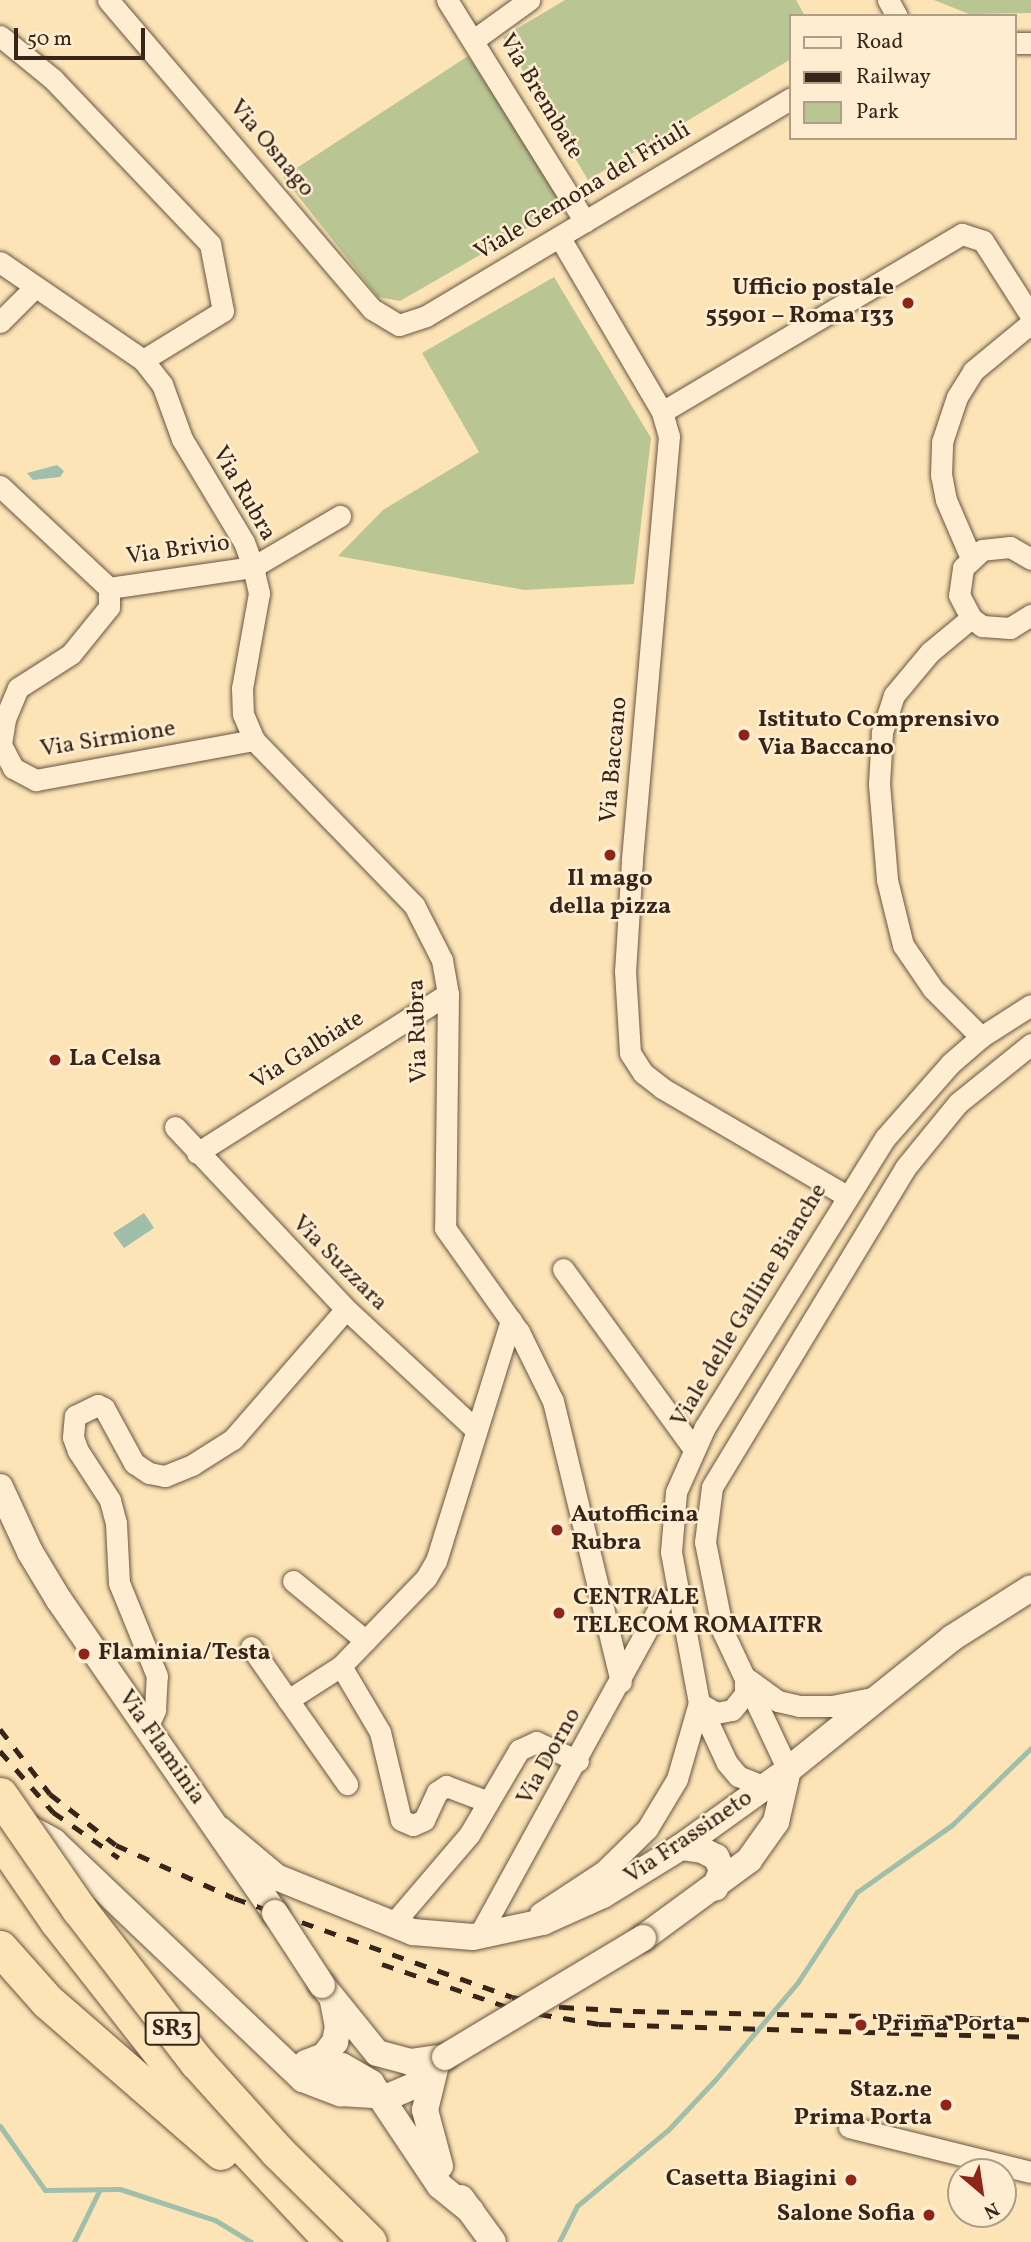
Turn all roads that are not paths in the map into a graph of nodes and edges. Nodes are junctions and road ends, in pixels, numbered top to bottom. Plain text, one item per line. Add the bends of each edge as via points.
1 (108, 0) edge
2 (447, 0) edge
3 (530, 0) edge
4 (0, 36) edge
5 (475, 39) junction
6 (790, 99) edge
7 (585, 222) junction
8 (560, 238) junction
9 (0, 262) edge
10 (34, 287) junction
11 (0, 322) edge
12 (399, 325) joint
13 (1028, 329) edge
14 (144, 360) junction
15 (662, 412) junction
16 (0, 486) edge
17 (340, 516) dead end
18 (971, 558) junction
19 (1031, 559) edge
20 (253, 567) junction
21 (109, 588) junction
22 (1031, 615) edge
23 (971, 618) junction
24 (254, 740) junction
25 (448, 994) junction
26 (1031, 1006) edge
27 (981, 1037) junction
28 (1031, 1044) edge
29 (175, 1128) dead end
30 (197, 1153) junction
31 (847, 1196) junction
32 (564, 1269) dead end
33 (346, 1309) junction
34 (511, 1320) junction
35 (475, 1429) junction
36 (693, 1448) junction
37 (0, 1487) edge
38 (293, 1581) dead end
39 (1031, 1588) edge
40 (663, 1601) dead end
41 (366, 1641) junction
42 (251, 1647) dead end
43 (341, 1666) junction
44 (745, 1677) junction
45 (621, 1682) junction
46 (881, 1695) junction
47 (288, 1700) junction
48 (699, 1703) junction
49 (147, 1728) junction
50 (578, 1761) junction
51 (788, 1770) junction
52 (347, 1784) dead end
53 (765, 1787) junction
54 (0, 1795) edge
55 (486, 1801) junction
56 (0, 1820) edge
57 (219, 1829) junction
58 (0, 1838) edge
59 (681, 1847) junction
60 (298, 1886) junction
61 (715, 1888) junction
62 (275, 1913) junction
63 (392, 1925) junction
64 (515, 1930) junction
65 (478, 1937) junction
66 (0, 1948) edge
67 (328, 1993) junction
68 (273, 2051) junction
69 (441, 2059) junction
70 (313, 2062) junction
71 (383, 2096) junction
72 (849, 2127) dead end
73 (1031, 2172) edge
74 (471, 2211) junction
75 (330, 2242) edge
76 (369, 2242) edge
77 (493, 2242) edge

1 - 12 street, Via Osnago via 372,309
2 - 5 street, Via Brembate
3 - 5 street
4 - 14 street via 71,97 210,244 223,311
5 - 7 street, Via Brembate
6 - 7 street, Viale Gemona del Friuli
7 - 8 street, Viale Gemona del Friuli
8 - 12 street, Viale Gemona del Friuli via 413,323
8 - 15 street, Via Baccano
9 - 10 street, Via Rubra
10 - 11 street
10 - 14 street, Via Rubra
13 - 15 street via 983,241 962,234
13 - 18 street via 973,371 957,397 942,442 941,475 948,508
14 - 20 street, Via Rubra via 162,384 181,439 244,542
15 - 31 street, Via Baccano via 669,436 669,468 632,861 625,971 628,1042 636,1064 653,1082
16 - 21 street
17 - 20 street
18 - 19 street via 996,546 1010,547
18 - 23 street via 959,581 959,595
20 - 21 street, Via Brivio
20 - 24 street, Via Rubra via 259,593 242,688 243,714
21 - 24 street, Via Sirmione via 109,607 71,654 18,688 5,719 1,746 13,768 36,780
22 - 23 street via 1010,628 996,629
23 - 27 street via 930,652 894,695 882,733 879,784 887,880 904,945 933,989
24 - 25 street, Via Rubra via 414,905 442,960
25 - 30 street, Via Galbiate
25 - 34 street, Via Rubra via 445,1228
26 - 27 street, Viale delle Galline Bianche
27 - 31 street, Viale delle Galline Bianche via 938,1076 885,1138
28 - 44 street via 958,1103 905,1168 716,1477 706,1510 706,1555 728,1647
29 - 30 street, Via Suzzara
30 - 33 street, Via Suzzara
31 - 36 street, Viale delle Galline Bianche
32 - 36 street
33 - 35 street, Via Suzzara
33 - 49 street via 233,1439 183,1469 165,1476 149,1474 134,1463 104,1408 98,1405 75,1416 73,1437 78,1451 110,1500 119,1583 157,1676 155,1710
34 - 35 street
34 - 45 street, Via Rubra via 553,1401
35 - 41 street via 434,1567
36 - 48 street, Viale delle Galline Bianche via 676,1492 670,1539
37 - 49 street, Via Flaminia via 46,1581
38 - 41 street
39 - 46 street, Via Frassineto via 967,1627
40 - 45 street, Via Dorno
41 - 43 street
42 - 47 street
43 - 47 street
43 - 55 street via 380,1732 401,1820 413,1825 424,1820 437,1792 446,1786
44 - 46 street via 769,1695 799,1706 832,1706
44 - 48 street via 745,1694 732,1710 716,1713
44 - 51 street
45 - 50 street, Via Dorno
46 - 51 street, Via Frassineto
47 - 52 street
48 - 53 street, Viale delle Galline Bianche via 727,1763 738,1776
48 - 64 street, Viale delle Galline Bianche via 677,1779 647,1829 604,1871
49 - 57 street, Via Flaminia
50 - 55 street via 547,1745 527,1744 509,1761
50 - 65 street, Via Dorno
51 - 53 street, Via Frassineto
51 - 61 street via 781,1808 766,1839 740,1870
53 - 59 street, Via Frassineto
54 - 76 highway, SR3, bridge via 79,1909 197,2062 277,2151
55 - 63 street via 465,1839
56 - 68 street via 17,1822 54,1842
57 - 60 street, Via Frassineto via 255,1863
57 - 62 street, Via Flaminia
58 - 75 highway, SR3 via 65,1931 177,2074
59 - 61 street via 716,1857 722,1870
59 - 64 street, Via Frassineto via 572,1911
60 - 62 street via 280,1892
60 - 63 street, Via Frassineto
61 - 69 street, bridge via 643,1938
62 - 67 street, Via Flaminia, bridge
63 - 65 street, Via Frassineto via 438,1936
64 - 65 street, Via Frassineto
66 - 75 highway via 47,2001
67 - 69 street, Via Flaminia via 377,2053 410,2062
67 - 70 street, Via Flaminia via 338,2027 335,2042
68 - 70 street via 290,2061
68 - 71 street via 314,2084 340,2093
69 - 71 street via 414,2086
69 - 74 street via 426,2092 428,2136 440,2167
70 - 71 street via 348,2068
71 - 74 street via 440,2186
72 - 73 street
74 - 77 street

